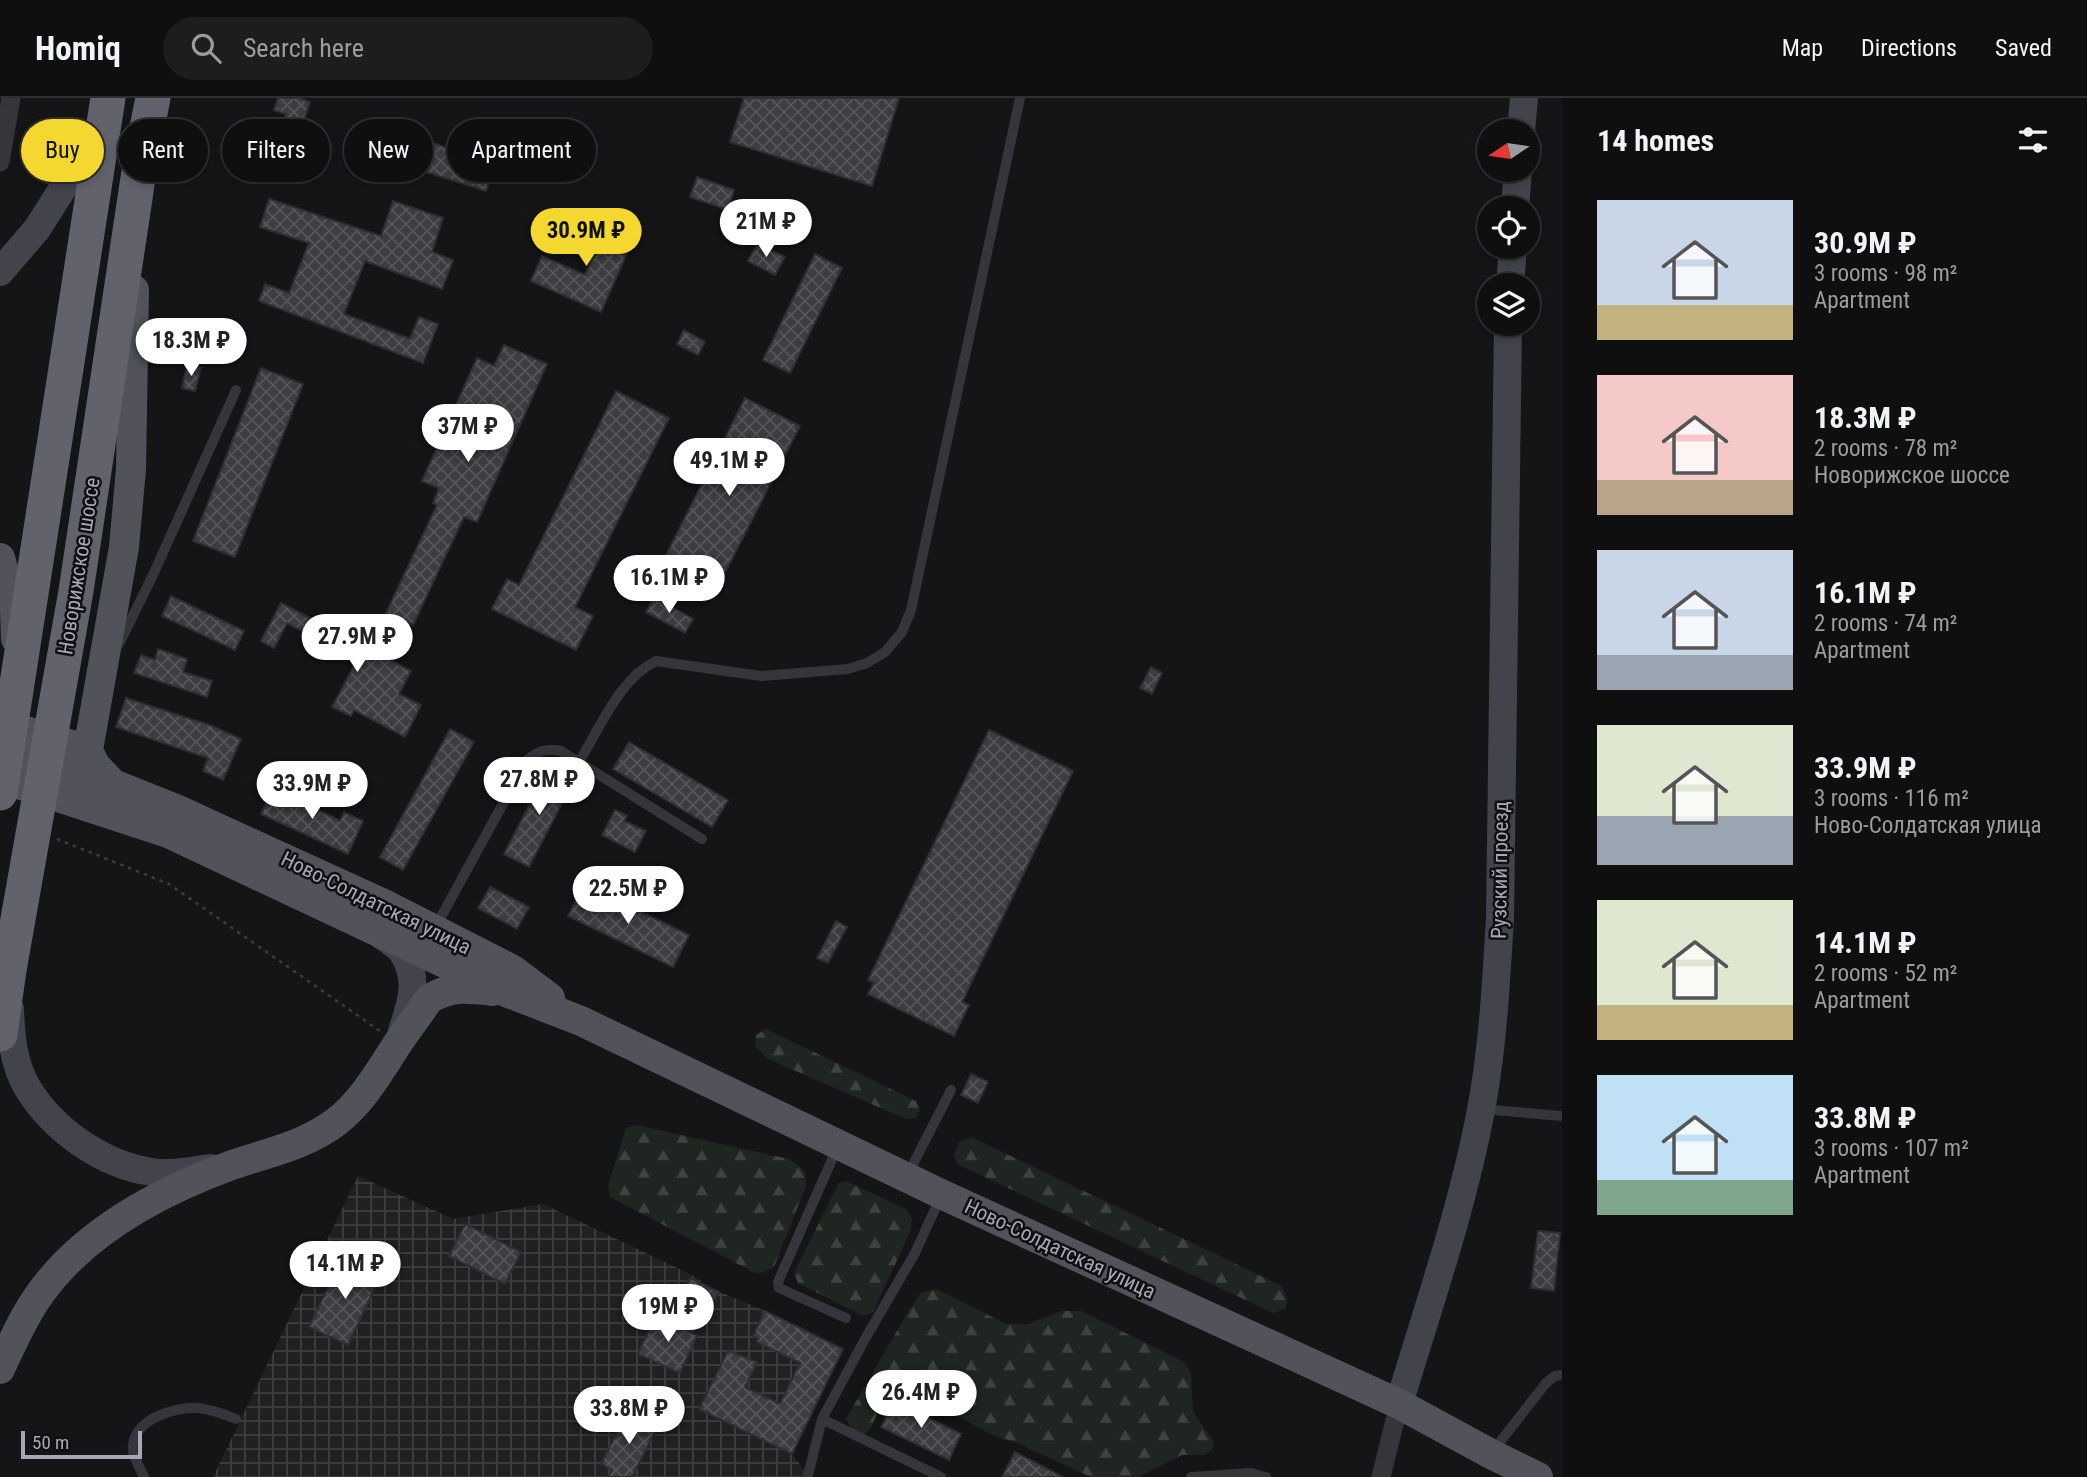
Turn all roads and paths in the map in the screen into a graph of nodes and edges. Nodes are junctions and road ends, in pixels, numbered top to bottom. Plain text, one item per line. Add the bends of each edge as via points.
1 (11, 98) edge
2 (153, 98) edge
3 (1020, 98) edge
4 (1524, 98) edge
5 (105, 112) edge
6 (149, 119) edge
7 (1522, 119) edge
8 (0, 162) edge
9 (137, 182) edge
10 (139, 182) edge
11 (0, 272) edge
12 (1508, 336) edge
13 (236, 390) dead end
14 (0, 558) edge
15 (128, 598) junction
16 (18, 674) junction
17 (6, 717) edge
18 (88, 750) junction
19 (0, 751) edge
20 (579, 762) junction
21 (0, 778) edge
22 (113, 784) junction
23 (0, 793) edge
24 (57, 839) dead end
25 (702, 839) dead end
26 (434, 929) junction
27 (379, 933) junction
28 (9, 970) junction
29 (506, 992) junction
30 (581, 1021) junction
31 (0, 1034) edge
32 (392, 1038) junction
33 (951, 1090) dead end
34 (1482, 1109) junction
35 (1562, 1116) edge
36 (839, 1145) junction
37 (231, 1166) junction
38 (906, 1178) junction
39 (941, 1194) junction
40 (846, 1318) dead end
41 (0, 1369) edge
42 (1562, 1375) edge
43 (1399, 1404) junction
44 (236, 1419) dead end
45 (822, 1419) junction
46 (1491, 1454) junction
47 (808, 1475) dead end
48 (144, 1477) edge
49 (941, 1477) edge
50 (1191, 1477) edge
51 (1266, 1477) edge
52 (1381, 1477) edge
53 (1538, 1477) edge

1 - 8 street
2 - 6 highway, Новорижское шоссе
3 - 20 lane via 911,610 902,632 885,652 848,669 761,676 656,661 627,682
4 - 7 street
5 - 11 street via 37,229
5 - 16 highway, Новорижское шоссе
9 - 28 highway, Новорижское шоссе via 53,727
10 - 15 main road via 131,469 124,547
12 - 34 street, Рузский проезд via 1500,919
13 - 15 lane
14 - 16 main road via 15,610
15 - 18 main road via 100,682
16 - 17 highway, Новорижское шоссе
17 - 18 main road
17 - 23 highway, Новорижское шоссе
18 - 22 main road
19 - 22 main road, Ново-Солдатская улица
20 - 25 lane
20 - 26 lane via 551,749 536,752 527,760
21 - 27 main road, Ново-Солдатская улица via 168,833
22 - 26 main road, Ново-Солдатская улица
24 - 32 path via 169,884
26 - 30 main road, Ново-Солдатская улица via 513,970
27 - 29 main road, Ново-Солдатская улица
27 - 32 street via 402,951 414,993
28 - 31 highway, Новорижское шоссе
28 - 37 street via 11,1035 21,1073 45,1111 68,1134 101,1155 153,1172
29 - 30 main road, Ново-Солдатская улица
29 - 32 main road via 443,991 429,999
30 - 36 main road, Ново-Солдатская улица
32 - 37 main road via 355,1105 334,1124
33 - 38 lane
34 - 35 lane
34 - 43 street, Рузский проезд via 1459,1206
36 - 38 main road, Ново-Солдатская улица
36 - 40 lane via 778,1282 779,1287
37 - 41 main road via 136,1209 96,1235 37,1298
38 - 39 main road, Ново-Солдатская улица
39 - 43 main road, Ново-Солдатская улица
39 - 45 lane via 915,1253
42 - 46 lane via 1546,1383
43 - 46 main road, Ново-Солдатская улица
43 - 52 street
44 - 48 lane via 197,1408 157,1416 136,1435 133,1452
45 - 47 lane
45 - 49 lane
46 - 53 main road, Ново-Солдатская улица
50 - 51 lane via 1251,1473

